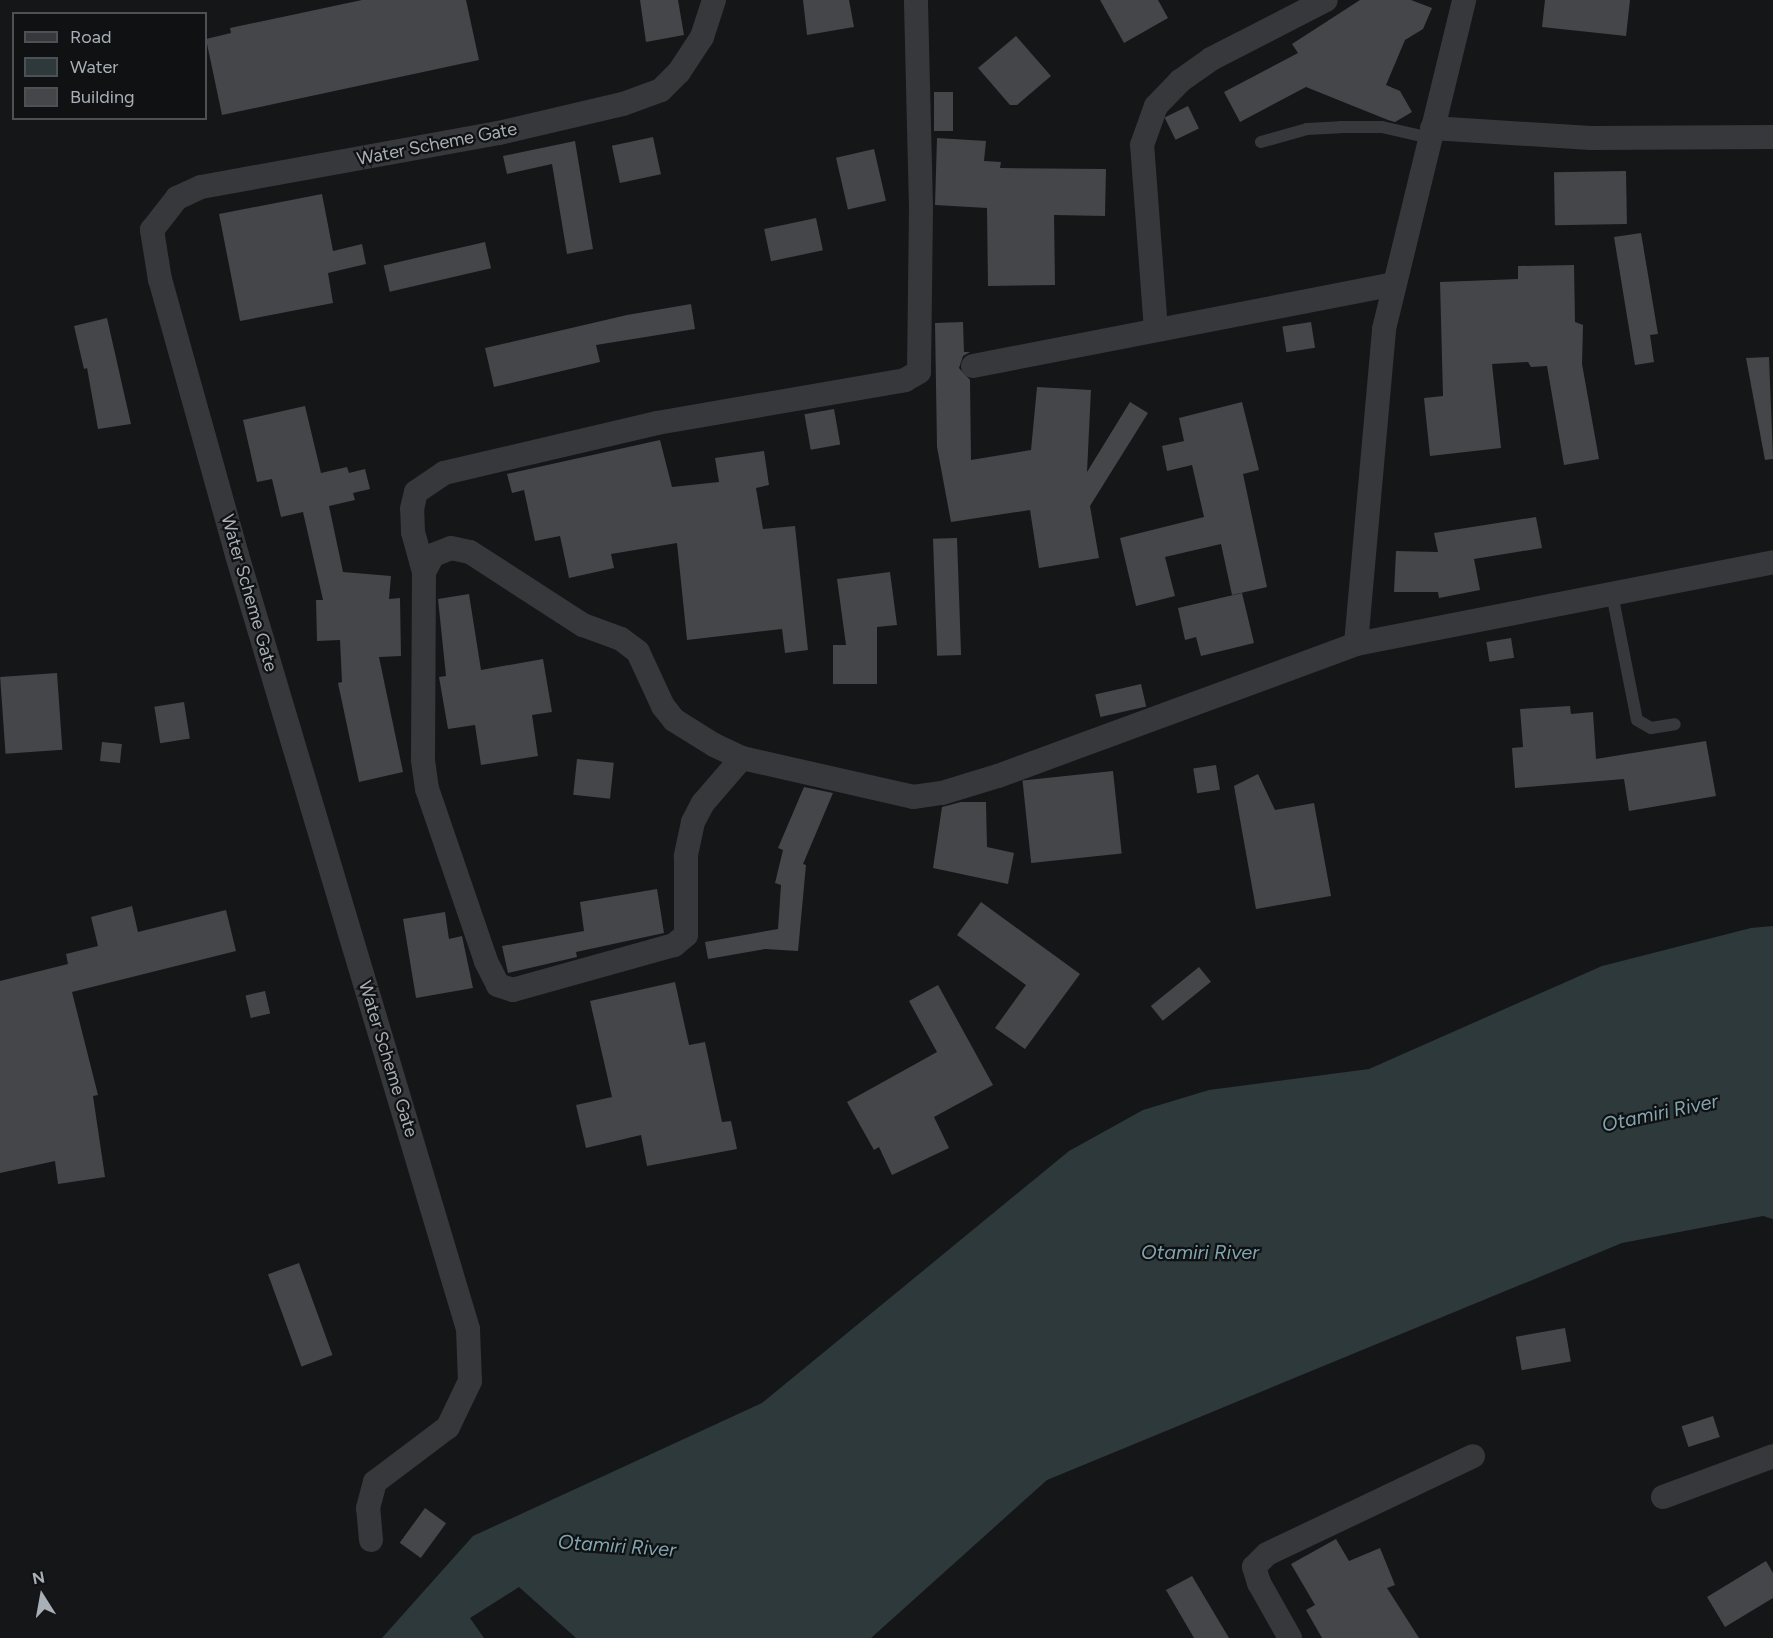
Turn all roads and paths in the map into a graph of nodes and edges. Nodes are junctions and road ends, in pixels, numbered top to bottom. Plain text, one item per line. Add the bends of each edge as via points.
1 (714, 0) edge
2 (915, 0) edge
3 (1326, 0) edge
4 (1464, 0) edge
5 (1431, 133) junction
6 (1773, 136) edge
7 (1261, 142) dead end
8 (1394, 284) junction
9 (1156, 330) junction
10 (973, 366) dead end
11 (1773, 562) edge
12 (424, 572) junction
13 (1612, 594) junction
14 (1356, 644) junction
15 (1675, 724) dead end
16 (742, 758) junction
17 (1473, 1455) dead end
18 (1772, 1457) edge
19 (1663, 1497) dead end
20 (371, 1540) dead end
21 (1290, 1638) edge

1 - 20 street, Water Scheme Gate via 702,37 679,72 661,90 623,104 499,133 201,187 177,198 152,230 160,280 237,555 468,1329 470,1381 448,1427 375,1482 368,1508
2 - 12 street via 921,208 919,372 905,380 635,427 444,473 416,492 412,509 413,532
3 - 9 street via 1211,59 1180,81 1156,106 1142,145
4 - 5 street
5 - 6 street via 1591,138
5 - 7 lane via 1340,127 1307,129
5 - 8 street
8 - 9 street
8 - 14 street via 1383,340
9 - 10 street
11 - 13 street
12 - 16 street via 433,555 452,548 470,552 583,625 621,639 638,652 663,706 674,720
12 - 16 street via 423,759 427,789 486,961 498,985 513,990 674,945 686,935 686,856 693,822 703,802
13 - 14 street
13 - 15 lane via 1637,720 1651,728
14 - 16 street via 942,794 913,797
17 - 21 street via 1267,1554 1254,1567
18 - 19 street

